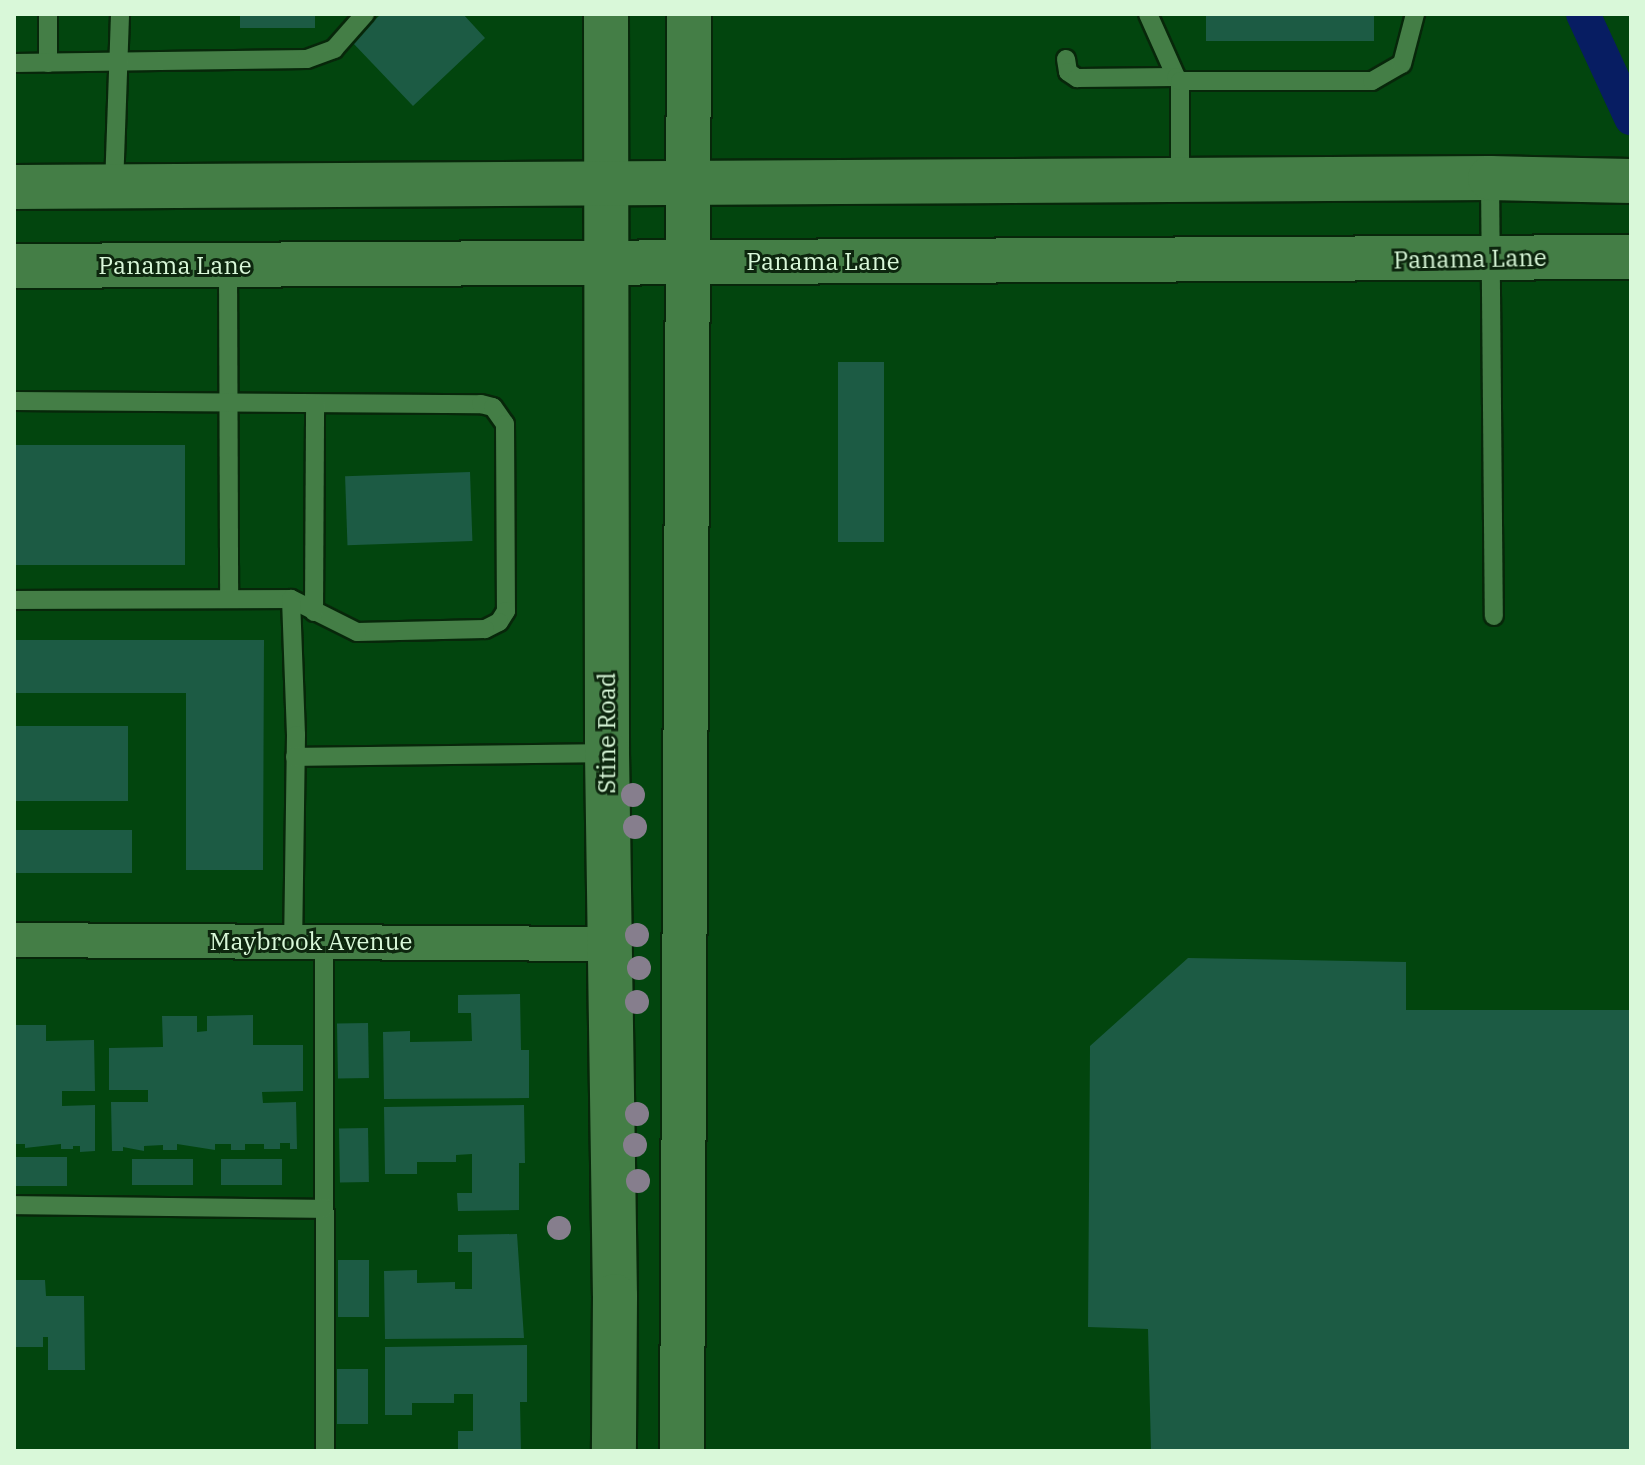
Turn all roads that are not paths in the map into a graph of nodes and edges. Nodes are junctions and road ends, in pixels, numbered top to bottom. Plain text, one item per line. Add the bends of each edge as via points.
1 (48, 14) edge
2 (120, 14) edge
3 (365, 14) edge
4 (606, 14) edge
5 (689, 14) edge
6 (1148, 14) edge
7 (1415, 14) edge
8 (1066, 59) dead end
9 (14, 63) edge
10 (48, 63) junction
11 (119, 63) junction
12 (1178, 79) junction
13 (1490, 178) junction
14 (1180, 180) junction
15 (1615, 181) edge
16 (690, 184) junction
17 (605, 185) junction
18 (14, 187) edge
19 (104, 187) junction
20 (14, 201) edge
21 (1620, 257) edge
22 (1492, 260) junction
23 (690, 262) junction
24 (604, 264) junction
25 (228, 265) junction
26 (14, 266) edge
27 (14, 401) edge
28 (229, 403) junction
29 (315, 404) junction
30 (229, 599) junction
31 (291, 599) junction
32 (14, 600) edge
33 (314, 612) junction
34 (1494, 616) dead end
35 (607, 753) junction
36 (295, 757) junction
37 (14, 940) edge
38 (308, 942) junction
39 (608, 944) junction
40 (14, 1205) edge
41 (324, 1209) junction
42 (615, 1296) junction
43 (325, 1451) edge
44 (614, 1451) edge
45 (633, 1451) edge
46 (682, 1451) edge

1 - 10 lane
2 - 11 lane
3 - 11 lane via 334,49 307,59
4 - 17 main road, Stine Road
5 - 16 main road
6 - 12 lane
7 - 12 lane via 1402,64 1372,81
8 - 12 lane via 1068,72 1077,78
9 - 10 lane
10 - 11 lane
11 - 19 lane
12 - 14 lane
13 - 14 main road
13 - 15 main road
13 - 22 lane
14 - 16 main road
16 - 17 main road
16 - 23 main road
17 - 19 main road
17 - 24 main road, Stine Road
18 - 19 main road
19 - 20 main road
21 - 22 main road, Panama Lane
22 - 23 main road, Panama Lane
22 - 34 lane
23 - 24 main road, Panama Lane
23 - 46 main road
24 - 25 main road, Panama Lane
24 - 35 main road, Stine Road
25 - 26 main road, Panama Lane
25 - 28 lane
27 - 28 lane
28 - 29 lane
28 - 30 lane
29 - 33 lane
29 - 33 lane via 481,404 500,414 505,424 506,611 485,629 357,632
30 - 31 lane
30 - 32 lane
31 - 33 lane
31 - 36 lane
35 - 36 lane
35 - 39 main road, Stine Road
36 - 38 lane
37 - 38 street, Maybrook Avenue
38 - 39 street, Maybrook Avenue
38 - 41 lane
39 - 42 main road, Stine Road
40 - 41 lane
41 - 43 lane
42 - 44 main road, Stine Road
42 - 45 main road

